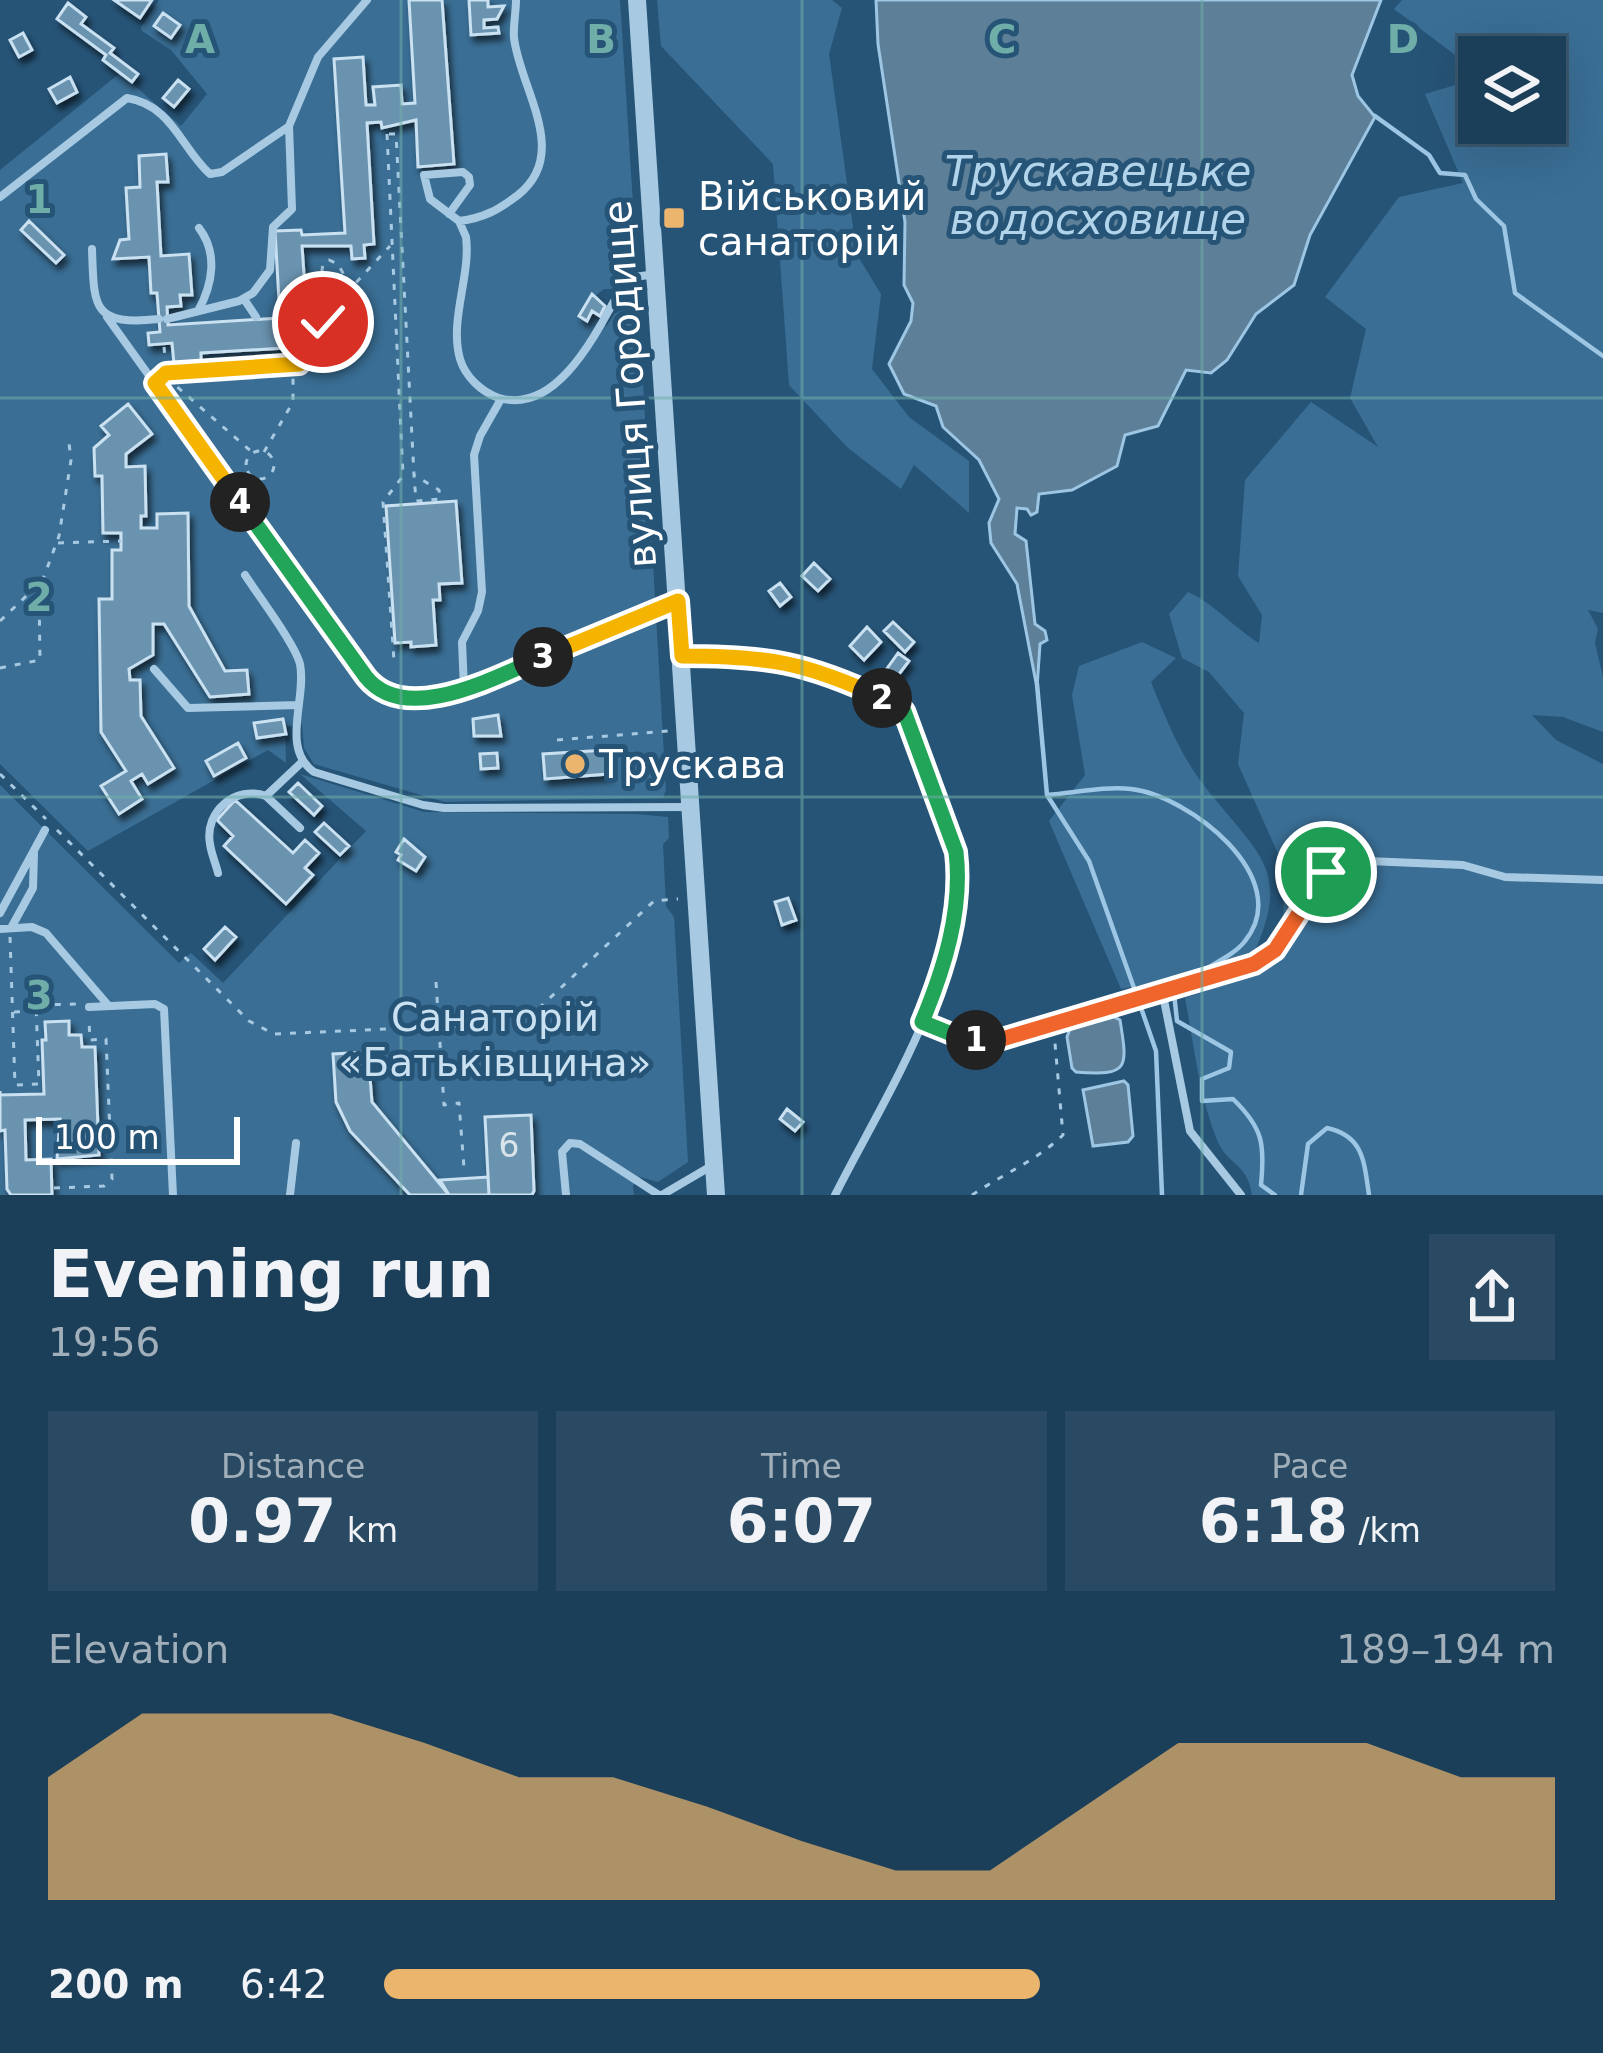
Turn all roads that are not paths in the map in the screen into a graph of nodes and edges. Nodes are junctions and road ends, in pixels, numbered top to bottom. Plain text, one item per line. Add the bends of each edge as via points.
1 (368, 0) edge
2 (516, 0) edge
3 (637, 0) edge
4 (290, 126) junction
5 (0, 197) edge
6 (449, 214) junction
7 (459, 221) junction
8 (199, 228) dead end
9 (92, 250) dead end
10 (657, 273) junction
11 (244, 299) junction
12 (198, 312) junction
13 (107, 317) junction
14 (256, 317) dead end
15 (502, 398) junction
16 (245, 575) dead end
17 (678, 601) junction
18 (682, 656) junction
19 (154, 669) dead end
20 (464, 689) junction
21 (298, 705) junction
22 (302, 762) junction
23 (266, 796) junction
24 (690, 807) junction
25 (300, 828) dead end
26 (44, 830) dead end
27 (34, 848) junction
28 (218, 873) dead end
29 (1603, 880) edge
30 (0, 913) edge
31 (5, 929) edge
32 (1162, 990) junction
33 (109, 1006) junction
34 (89, 1007) road end
35 (922, 1022) junction
36 (296, 1143) dead end
37 (714, 1165) junction
38 (173, 1195) edge
39 (290, 1195) edge
40 (566, 1195) edge
41 (661, 1195) edge
42 (716, 1195) edge
43 (835, 1195) edge
44 (1240, 1195) edge

1 - 4 lane via 317,57
2 - 7 lane via 514,38 540,124 542,160 501,208
3 - 10 street, вулиця Городище
4 - 5 lane via 209,174 160,112 127,98
4 - 11 lane via 292,209 270,232 267,276
6 - 6 lane via 426,195 424,175 469,177
6 - 7 lane
7 - 15 lane via 468,251 460,359 478,387
8 - 12 lane via 212,257
9 - 13 lane via 95,302
10 - 15 lane via 627,278 561,380 532,396
10 - 17 street, вулиця Городище
11 - 12 lane
11 - 14 lane
12 - 13 lane
13 - 20 lane via 374,688 406,699
15 - 20 lane via 474,455 482,592 462,642
16 - 21 lane via 299,661
17 - 18 street, вулиця Городище
17 - 20 lane
18 - 24 street, вулиця Городище
18 - 35 lane via 795,663 904,711 958,871 946,962
19 - 21 lane via 188,707
21 - 22 lane
22 - 23 lane
22 - 24 lane via 444,808
23 - 25 lane
23 - 28 lane via 229,798 214,815 209,844
24 - 37 street, вулиця Городище
26 - 27 lane
27 - 30 lane
27 - 31 lane via 34,888
29 - 32 lane via 1344,860 1326,872 1275,950 1229,974
31 - 33 lane via 46,933
32 - 35 lane via 1002,1039 959,1037
32 - 44 lane via 1190,1130
33 - 34 lane
33 - 38 lane via 155,1004 165,1014
35 - 43 lane
36 - 39 lane
37 - 41 lane
37 - 42 street, вулиця Городище
40 - 41 lane via 562,1152 570,1143

